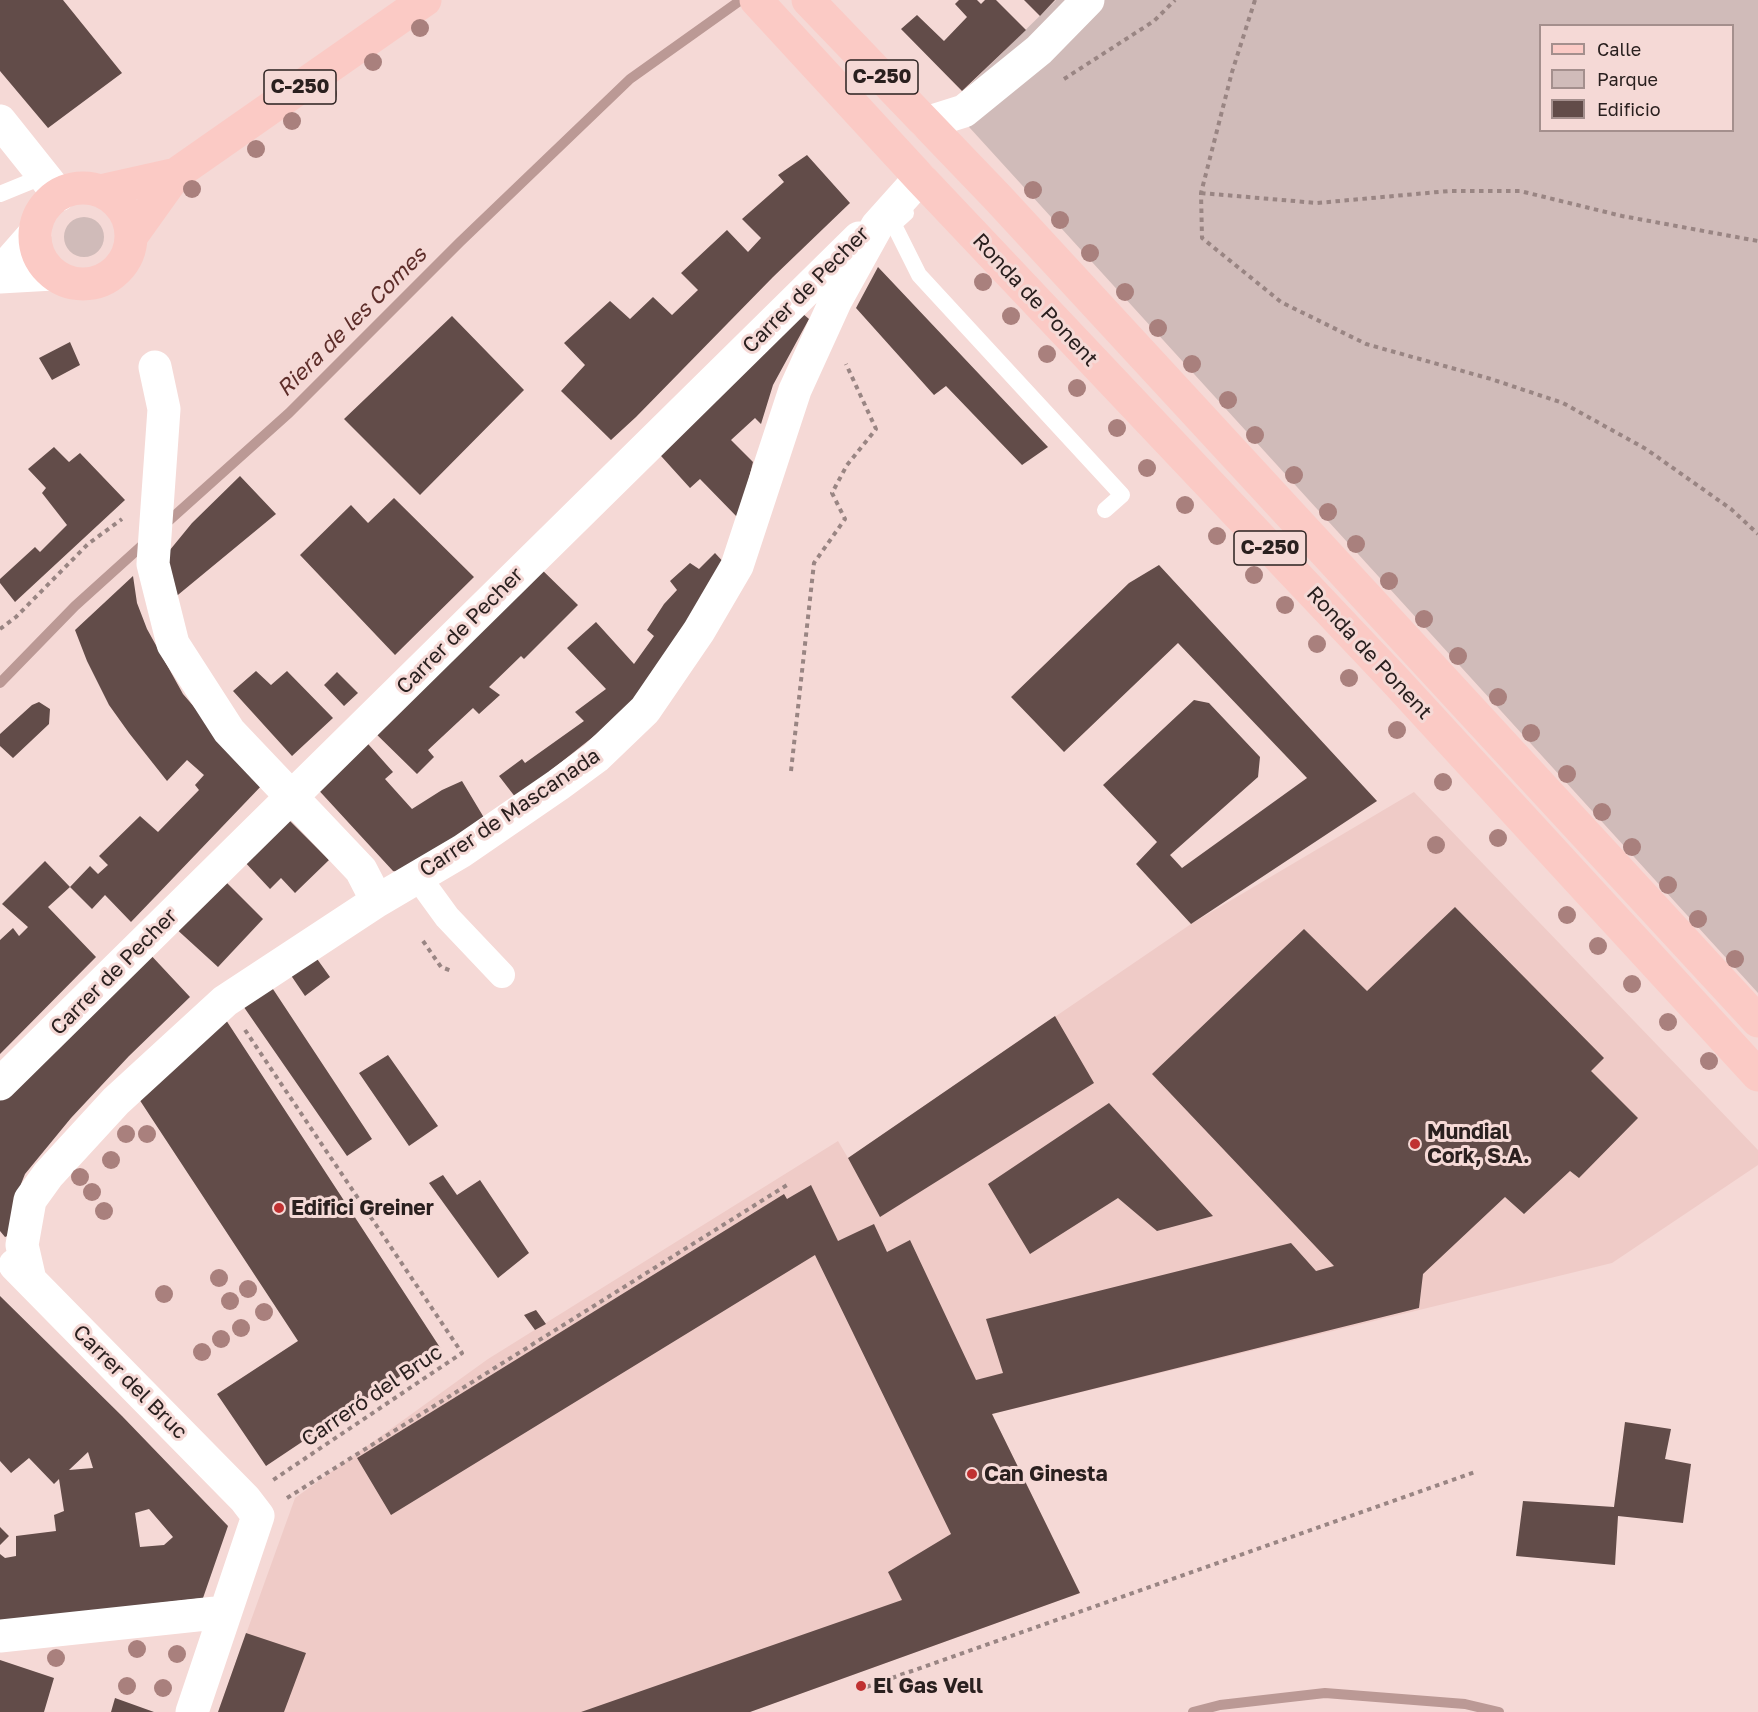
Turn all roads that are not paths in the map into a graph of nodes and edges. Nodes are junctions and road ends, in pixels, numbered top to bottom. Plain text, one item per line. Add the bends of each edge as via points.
1 (425, 0) edge
2 (756, 0) edge
3 (1088, 0) edge
4 (810, 2) edge
5 (0, 121) edge
6 (926, 123) junction
7 (176, 174) junction
8 (51, 185) junction
9 (926, 185) junction
10 (100, 191) junction
11 (0, 194) edge
12 (35, 233) junction
13 (131, 237) junction
14 (53, 274) junction
15 (0, 275) edge
16 (155, 366) dead end
17 (1104, 510) dead end
18 (292, 796) junction
19 (423, 884) dead end
20 (377, 901) junction
21 (502, 975) dead end
22 (1758, 1021) edge
23 (1758, 1075) edge
24 (0, 1084) edge
25 (0, 1250) edge
26 (30, 1280) junction
27 (225, 1612) junction
28 (0, 1636) edge
29 (192, 1712) edge

1 - 7 main road, C-250
2 - 9 main road, Ronda de Ponent / C-250
3 - 6 street via 1039,50 964,111
4 - 6 main road, C-250
5 - 8 street
6 - 22 main road, C-250
7 - 10 main road, C-250
7 - 13 main road, C-250
8 - 10 main road, C-250
8 - 11 lane
8 - 12 main road
9 - 17 lane via 895,227 919,275 1122,495
9 - 18 street, Carrer de Pecher
9 - 20 street, Carrer de Mascanada via 877,226 836,300 795,390 737,566 645,710 596,757 558,785 462,851
9 - 23 main road, Ronda de Ponent / C-250 via 1394,679
10 - 13 main road via 122,208
12 - 14 main road via 42,262
12 - 15 street
13 - 14 main road, C-250 via 129,252 121,265 97,283 81,285
14 - 15 street
16 - 18 street via 164,409 153,564 173,645 229,731
18 - 20 street via 361,870
18 - 24 street, Carrer de Pecher
19 - 21 street via 447,917
20 - 26 street, Carrer de Mascanada via 225,1001 116,1101 48,1175 30,1200 22,1245
25 - 26 street, Carrer del Bruc
26 - 27 street, Carrer del Bruc via 252,1507
27 - 28 street
27 - 29 street

